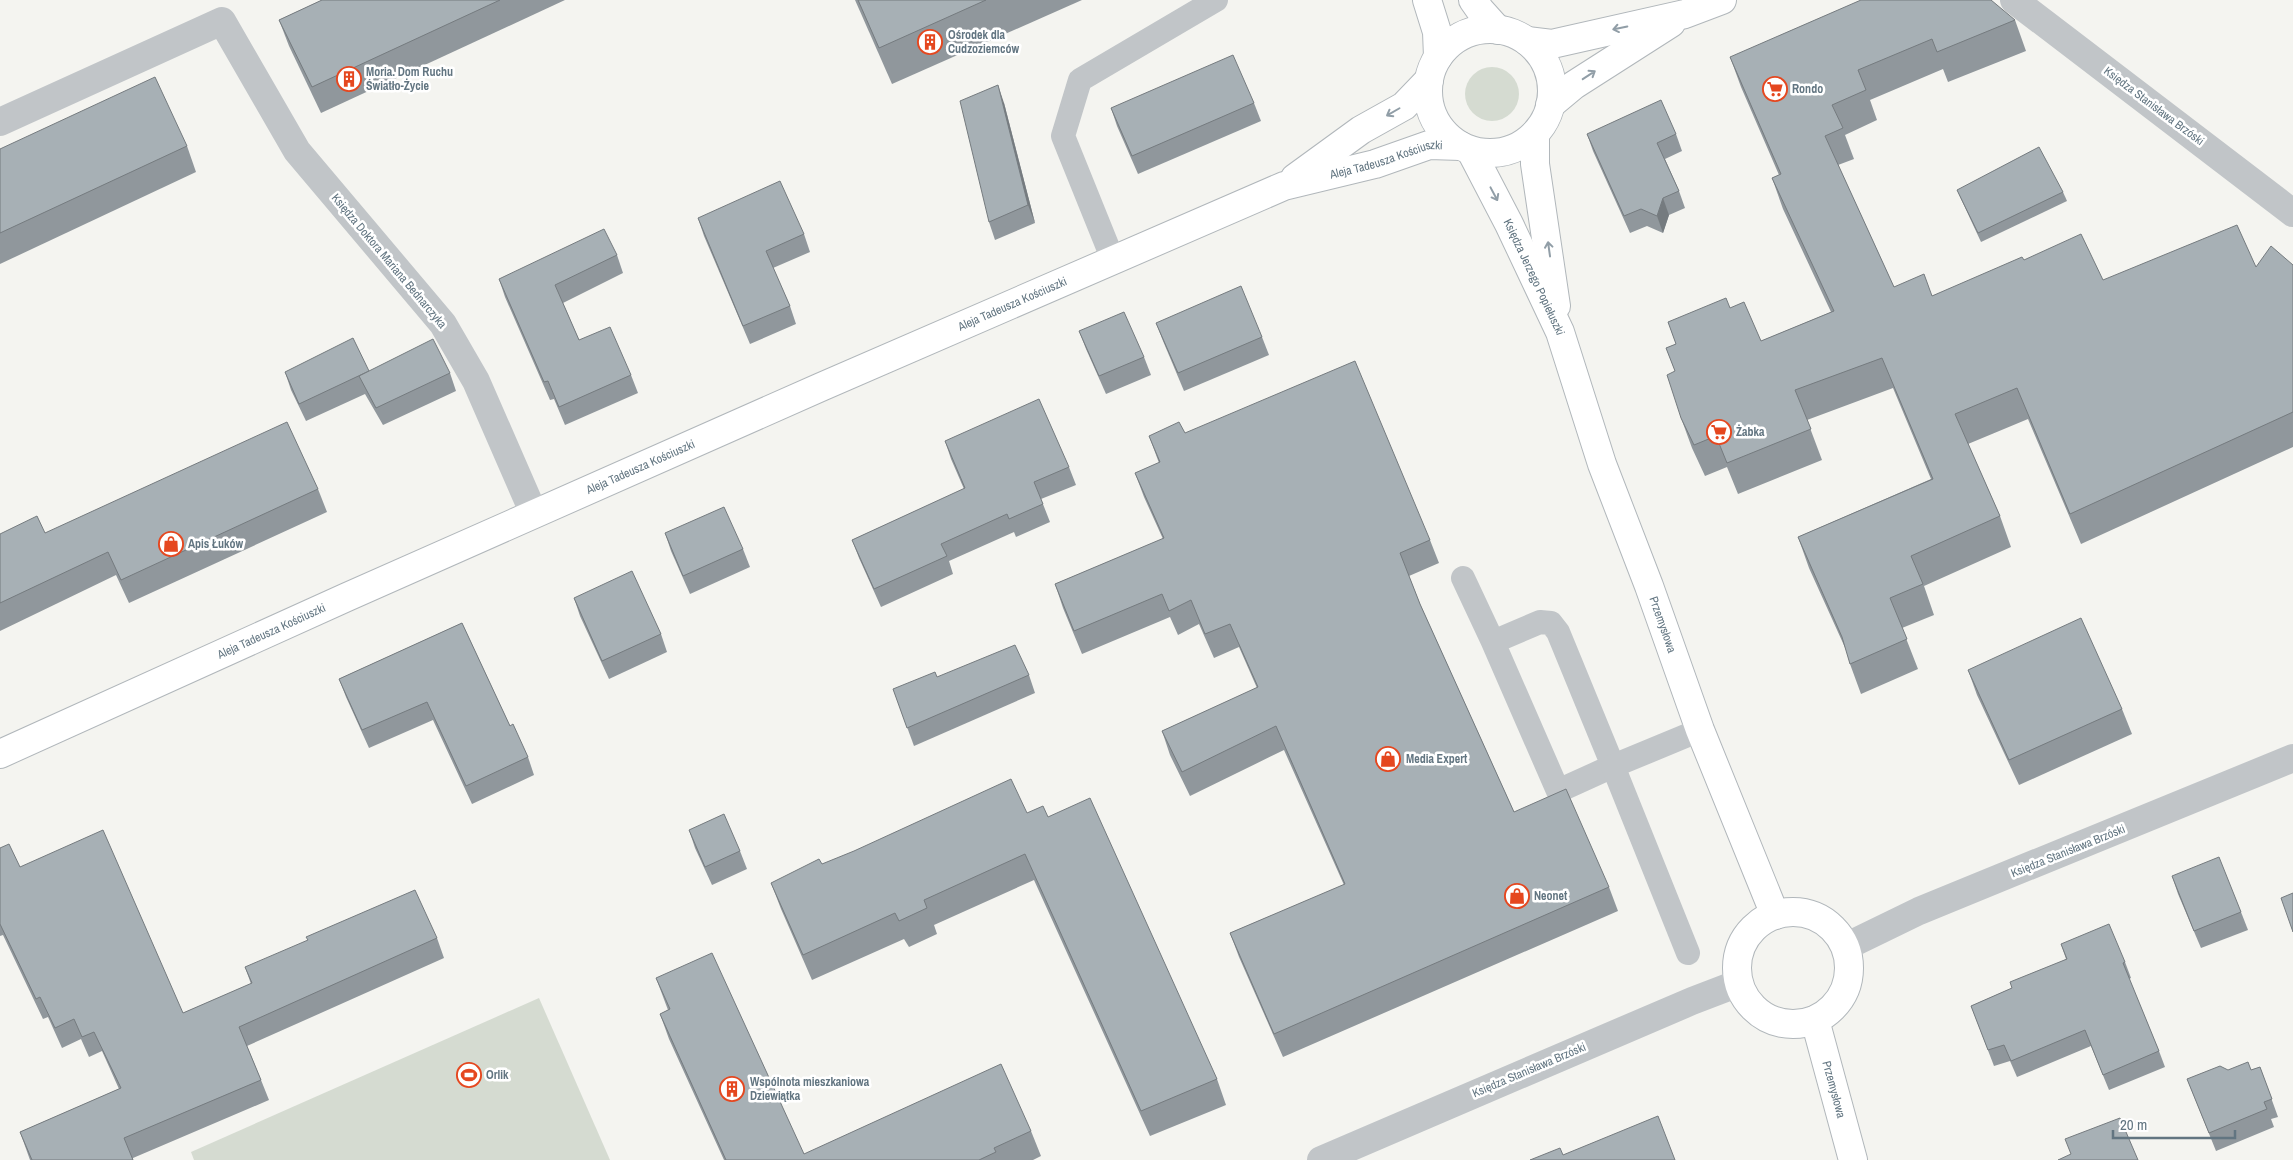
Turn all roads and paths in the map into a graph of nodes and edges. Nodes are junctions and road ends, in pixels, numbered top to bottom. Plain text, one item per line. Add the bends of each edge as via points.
1 (1216, 0) edge
2 (1427, 0) edge
3 (1474, 0) edge
4 (1722, 0) edge
5 (2014, 0) edge
6 (1685, 14) junction
7 (1498, 30) junction
8 (1527, 41) junction
9 (1434, 68) junction
10 (1550, 105) junction
11 (0, 122) edge
12 (1536, 134) junction
13 (1466, 148) junction
14 (1284, 186) junction
15 (2293, 213) edge
16 (1113, 260) junction
17 (1560, 332) junction
18 (534, 514) junction
19 (1463, 578) dead end
20 (1493, 642) junction
21 (1700, 730) junction
22 (0, 754) edge
23 (2293, 758) edge
24 (1613, 766) junction
25 (1775, 915) junction
26 (1845, 947) junction
27 (1688, 953) dead end
28 (1739, 984) junction
29 (1815, 1020) junction
30 (1321, 1160) edge
31 (1852, 1160) edge

1 - 16 lane via 1080,80 1063,136
2 - 9 street via 1437,32
3 - 7 street
4 - 6 street
5 - 15 street, Księdza Stanisława Brzóski
6 -> 8 street via 1552,44
10 -> 6 street via 1574,85
7 - 8 street
7 - 9 street via 1486,29 1464,35 1445,48
8 - 10 street via 1540,54 1548,70 1552,87
9 - 13 street via 1428,92 1434,118 1450,139
9 -> 14 street, Aleja Tadeusza Kościuszki via 1404,106 1361,130
10 - 12 street
11 - 18 street, Księdza Doktora Mariana Bednarczyka via 222,22 297,151 443,324 476,381
12 - 13 street via 1512,149 1485,153
17 -> 12 street, Księdza Jerzego Popiełuszki via 1535,164
13 - 14 street, Aleja Tadeusza Kościuszki via 1429,145 1375,164
13 -> 17 street, Księdza Jerzego Popiełuszki via 1509,224
14 - 16 street, Aleja Tadeusza Kościuszki
16 - 18 street, Aleja Tadeusza Kościuszki
17 - 21 street, Przemysłowa via 1602,464
18 - 22 street, Aleja Tadeusza Kościuszki
19 - 20 lane
20 - 24 lane via 1540,622 1551,623 1558,632
20 - 24 lane via 1558,791
21 - 24 lane
21 - 25 street, Przemysłowa
23 - 26 street, Księdza Stanisława Brzóski via 1919,911
24 - 27 lane
25 - 26 street via 1792,912 1824,920 1837,932
25 - 28 street via 1760,922 1748,934 1737,966
26 - 29 street via 1849,964 1848,982 1830,1011
28 - 29 street via 1748,1001 1763,1015 1788,1024
28 - 30 street, Księdza Stanisława Brzóski via 1699,998
29 - 31 street, Przemysłowa

